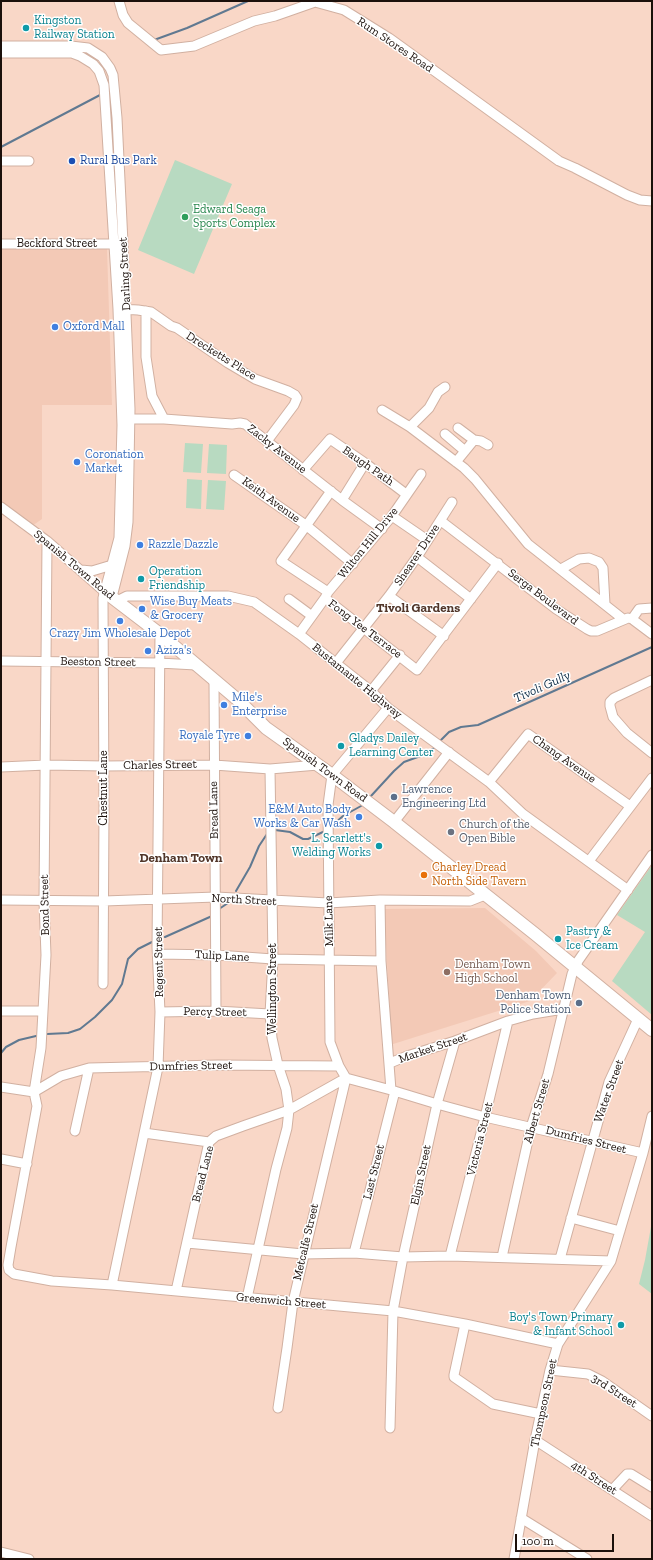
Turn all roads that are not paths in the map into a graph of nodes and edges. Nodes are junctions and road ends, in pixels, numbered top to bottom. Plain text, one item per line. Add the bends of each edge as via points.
1 (119, 1) edge
2 (1, 46) edge
3 (1, 53) edge
4 (117, 118) junction
5 (107, 119) junction
6 (1, 161) edge
7 (29, 161) dead end
8 (652, 201) edge
9 (4, 244) edge
10 (119, 244) junction
11 (122, 309) junction
12 (146, 311) junction
13 (445, 387) dead end
14 (382, 410) dead end
15 (130, 419) junction
16 (164, 420) junction
17 (410, 426) junction
18 (458, 428) dead end
19 (445, 434) dead end
20 (474, 440) junction
21 (268, 441) junction
22 (488, 445) dead end
23 (465, 451) junction
24 (456, 462) junction
25 (365, 463) junction
26 (303, 470) junction
27 (421, 474) dead end
28 (234, 475) dead end
29 (331, 491) junction
30 (406, 494) junction
31 (342, 500) junction
32 (452, 502) dead end
33 (1, 507) edge
34 (392, 516) junction
35 (441, 520) junction
36 (306, 526) junction
37 (382, 528) junction
38 (427, 540) junction
39 (47, 541) junction
40 (417, 557) junction
41 (353, 564) junction
42 (498, 564) junction
43 (112, 565) junction
44 (561, 569) junction
45 (81, 570) junction
46 (326, 595) junction
47 (389, 596) junction
48 (111, 597) junction
49 (288, 599) dead end
50 (470, 599) junction
51 (605, 604) junction
52 (652, 608) edge
53 (312, 616) junction
54 (627, 619) junction
55 (363, 629) junction
56 (160, 634) junction
57 (299, 634) junction
58 (652, 634) edge
59 (444, 636) junction
60 (400, 655) junction
61 (1, 661) edge
62 (46, 661) junction
63 (104, 662) junction
64 (159, 663) junction
65 (336, 663) junction
66 (196, 665) junction
67 (418, 670) joint
68 (652, 680) edge
69 (214, 681) junction
70 (371, 691) junction
71 (388, 708) junction
72 (449, 752) junction
73 (652, 753) edge
74 (46, 765) junction
75 (214, 765) junction
76 (318, 765) junction
77 (104, 766) junction
78 (159, 766) junction
79 (1, 767) edge
80 (270, 769) junction
81 (332, 774) junction
82 (652, 778) edge
83 (489, 782) junction
84 (630, 806) junction
85 (394, 822) junction
86 (652, 855) edge
87 (588, 861) junction
88 (628, 890) junction
89 (486, 895) junction
90 (216, 897) junction
91 (1, 900) edge
92 (158, 900) junction
93 (380, 900) junction
94 (44, 901) junction
95 (104, 901) junction
96 (273, 901) junction
97 (328, 903) junction
98 (158, 954) junction
99 (217, 955) junction
100 (273, 959) junction
101 (330, 960) junction
102 (381, 961) junction
103 (575, 967) junction
104 (103, 984) dead end
105 (563, 1009) junction
106 (1, 1011) edge
107 (42, 1011) junction
108 (216, 1011) junction
109 (160, 1012) junction
110 (270, 1014) junction
111 (638, 1018) junction
112 (508, 1022) junction
113 (652, 1030) edge
114 (456, 1041) junction
115 (390, 1063) junction
116 (278, 1065) junction
117 (339, 1066) junction
118 (158, 1067) junction
119 (89, 1068) junction
120 (346, 1078) junction
121 (1, 1087) edge
122 (393, 1090) junction
123 (34, 1092) junction
124 (437, 1104) junction
125 (289, 1110) junction
126 (652, 1116) edge
127 (485, 1117) junction
128 (531, 1127) junction
129 (75, 1131) dead end
130 (144, 1133) junction
131 (209, 1142) junction
132 (592, 1142) junction
133 (643, 1154) junction
134 (1, 1159) edge
135 (27, 1164) junction
136 (571, 1218) junction
137 (620, 1231) junction
138 (187, 1243) junction
139 (258, 1249) junction
140 (354, 1253) junction
141 (303, 1254) junction
142 (450, 1256) junction
143 (403, 1257) junction
144 (502, 1257) junction
145 (560, 1258) junction
146 (611, 1261) junction
147 (8, 1265) joint
148 (112, 1285) junction
149 (176, 1291) junction
150 (247, 1298) junction
151 (293, 1302) junction
152 (393, 1311) junction
153 (465, 1324) junction
154 (558, 1344) junction
155 (550, 1370) junction
156 (278, 1408) dead end
157 (541, 1414) junction
158 (652, 1416) edge
159 (390, 1428) dead end
160 (536, 1440) junction
161 (652, 1487) edge
162 (612, 1490) junction
163 (652, 1516) edge
164 (521, 1518) junction
165 (1, 1552) edge
166 (29, 1559) edge
167 (514, 1559) edge
168 (587, 1559) edge

1 - 8 street, Rum Stores Road via 128,23 161,50 194,46 254,21 315,2 344,10 389,38 559,161 627,196
2 - 4 street, Darling Street via 71,46 88,48 98,53 113,75
3 - 5 street, Darling Street via 72,53 86,58 102,78
4 - 5 street
4 - 10 street, Darling Street
5 - 10 street, Darling Street via 113,225
6 - 7 street
9 - 10 street, Beckford Street
10 - 11 street, Darling Street
11 - 12 street, Drecketts Place
11 - 15 street, Darling Street
11 - 43 street, Darling Street via 120,514 119,538
12 - 16 street via 146,357 152,396
12 - 21 street, Drecketts Place via 255,379 288,390 295,395 297,398 294,405
13 - 17 street via 438,392 429,408
14 - 17 street
15 - 16 street, Zacky Avenue
15 - 48 street, Darling Street via 128,522 125,546
16 - 21 street, Zacky Avenue via 245,424
17 - 24 street
18 - 20 street
19 - 23 street
20 - 22 street
20 - 23 street
21 - 26 street, Zacky Avenue
23 - 24 street
24 - 44 street via 475,479 528,544
25 - 26 street, Baugh Path via 330,439
25 - 30 street, Baugh Path
25 - 31 street
26 - 29 street, Zacky Avenue
27 - 30 street, Wilton Hill Drive
28 - 36 street, Keith Avenue
29 - 31 street, Zacky Avenue
29 - 36 street
30 - 34 street, Wilton Hill Drive
31 - 37 street, Zacky Avenue
32 - 35 street, Shearer Drive
33 - 39 street, Spanish Town Road
34 - 37 street, Wilton Hill Drive
34 - 38 street
35 - 38 street, Shearer Drive
35 - 42 street, Serga Boulevard
36 - 41 street, Keith Avenue
36 - 46 street, Fong Yee Terrace via 280,561
37 - 41 street, Wilton Hill Drive
38 - 40 street, Shearer Drive
39 - 45 street, Spanish Town Road
39 - 62 street, Bond Street
40 - 47 street, Shearer Drive
40 - 50 street
41 - 46 street, Wilton Hill Drive
42 - 50 street, Serga Boulevard
42 - 54 street, Serga Boulevard via 556,609 591,631
43 - 45 street via 92,572
43 - 48 street, Darling Street
44 - 51 street
44 - 51 street via 589,558 599,562 603,568
45 - 48 street, Spanish Town Road
46 - 53 street, Wilton Hill Drive
46 - 55 street, Fong Yee Terrace
47 - 55 street, Shearer Drive
47 - 59 street
48 - 56 main road, Spanish Town Road
48 - 57 street, Bustamante Highway via 228,596 254,602
48 - 63 street, Chestnut Lane via 103,598
49 - 53 street
50 - 59 street, Serga Boulevard
51 - 54 street
52 - 54 street via 639,609
53 - 57 street, Wilton Hill Drive
54 - 58 street
55 - 60 street, Fong Yee Terrace
55 - 65 street, Shearer Drive
56 - 64 street, Regent Street
56 - 66 main road, Spanish Town Road
57 - 65 street, Bustamante Highway
59 - 67 street, Serga Boulevard
60 - 67 street, Fong Yee Terrace
60 - 70 street
61 - 62 street, Beeston Street
62 - 63 street, Beeston Street
62 - 74 street, Bond Street
63 - 64 street, Beeston Street
63 - 77 street, Chestnut Lane
64 - 66 street, Beeston Street
64 - 78 street, Regent Street
65 - 70 street, Bustamante Highway
66 - 69 main road, Spanish Town Road
68 - 73 street via 614,698 610,706 613,717
69 - 75 street, Bread Lane
69 - 76 main road, Spanish Town Road via 266,728
70 - 71 street, Bustamante Highway
71 - 72 street, Bustamante Highway
71 - 81 street
72 - 83 street, Bustamante Highway
72 - 85 street
74 - 77 street, Charles Street
74 - 79 street, Charles Street
74 - 94 street, Bond Street
75 - 78 street, Charles Street
75 - 80 street, Charles Street
75 - 90 street, Bread Lane
76 - 80 street, Charles Street
76 - 81 main road, Spanish Town Road
77 - 78 street, Charles Street
77 - 95 street, Chestnut Lane
78 - 92 street, Regent Street
80 - 96 street, Wellington Street
81 - 85 main road, Spanish Town Road
81 - 97 street, Milk Lane via 328,805
82 - 84 street
83 - 84 street, Chang Avenue via 528,734
83 - 87 street, Bustamante Highway via 523,814
84 - 87 street
85 - 89 main road, Spanish Town Road
86 - 88 street, Albert Street
87 - 88 street, Bustamante Highway
88 - 103 street, Albert Street
89 - 93 street, North Street via 470,900
89 - 103 main road, Spanish Town Road
90 - 92 street, North Street
90 - 96 street, North Street
90 - 99 street, Bread Lane
91 - 94 street, North Street
92 - 95 street, North Street
92 - 98 street, Regent Street
93 - 97 street, North Street
93 - 102 street
94 - 95 street, North Street
94 - 107 street, Bond Street via 46,955
95 - 104 street, Chestnut Lane
96 - 97 street, North Street
96 - 100 street, Wellington Street
97 - 101 street, Milk Lane
98 - 99 street, Tulip Lane
98 - 109 street, Regent Street
99 - 100 street, Tulip Lane
99 - 108 street, Bread Lane
100 - 101 street, Tulip Lane
100 - 110 street, Wellington Street
101 - 102 street, Tulip Lane
101 - 117 street, Milk Lane via 330,1042
102 - 115 street
103 - 105 street, Albert Street
103 - 111 main road, Spanish Town Road
105 - 112 street, Market Street via 533,1014
105 - 128 street, Albert Street via 548,1074
106 - 107 street
107 - 123 street, Bond Street via 41,1048
108 - 109 street, Percy Street
108 - 110 street, Percy Street
109 - 118 street, Regent Street
110 - 116 street, Wellington Street
111 - 113 main road, Spanish Town Road
111 - 132 street, Water Street via 610,1082
112 - 114 street, Market Street
112 - 127 street, Victoria Street
114 - 115 street, Market Street
114 - 124 street, Elgin Street
115 - 122 street, Market Street
116 - 117 street, Dumfries Street
116 - 118 street, Dumfries Street
116 - 125 street, Wellington Street via 286,1089
117 - 120 street
118 - 119 street, Dumfries Street
118 - 130 street, Regent Street
119 - 123 street, Dumfries Street via 61,1076
119 - 129 street
120 - 122 street
120 - 125 street
120 - 141 street, Metcalfe Street
121 - 123 street
122 - 124 street, Dumfries Street
122 - 140 street, Last Street
123 - 135 street, Bond Street via 37,1106
124 - 127 street, Dumfries Street
124 - 143 street, Elgin Street
125 - 131 street, Bread Lane via 216,1136
125 - 139 street, Wellington Street
126 - 133 street, Thompson Street
127 - 128 street, Dumfries Street
127 - 142 street, Victoria Street
128 - 132 street, Dumfries Street
128 - 144 street, Albert Street
130 - 131 street
130 - 148 street, Regent Street
131 - 138 street, Bread Lane
132 - 133 street, Dumfries Street
132 - 136 street, Water Street
133 - 137 street, Thompson Street
134 - 135 street
135 - 147 street, Bond Street
136 - 137 street
136 - 145 street, Water Street
137 - 146 street, Thompson Street
138 - 139 street
138 - 149 street, Bread Lane
139 - 141 street
139 - 150 street, Wellington Street
140 - 141 street
140 - 143 street
141 - 151 street, Metcalfe Street
142 - 143 street
142 - 144 street
143 - 152 street, Elgin Street
144 - 145 street
145 - 146 street
146 - 154 street, Thompson Street
147 - 148 street, Greenwich Street via 14,1274 23,1276 52,1281
148 - 149 street, Greenwich Street
149 - 150 street, Greenwich Street
150 - 151 street, Greenwich Street
151 - 152 street, Greenwich Street
151 - 156 street, Metcalfe Street
152 - 153 street, Greenwich Street
152 - 159 street, Elgin Street
153 - 154 street, Greenwich Street
153 - 157 street via 454,1378 493,1404
154 - 155 street, Thompson Street
155 - 157 street, Thompson Street
155 - 158 street, 3rd Street via 588,1374
157 - 160 street, Thompson Street
160 - 162 street, 4th Street
160 - 164 street, Thompson Street
161 - 162 street via 627,1474
162 - 163 street, 4th Street
164 - 167 street, Thompson Street
164 - 168 street
165 - 166 street

